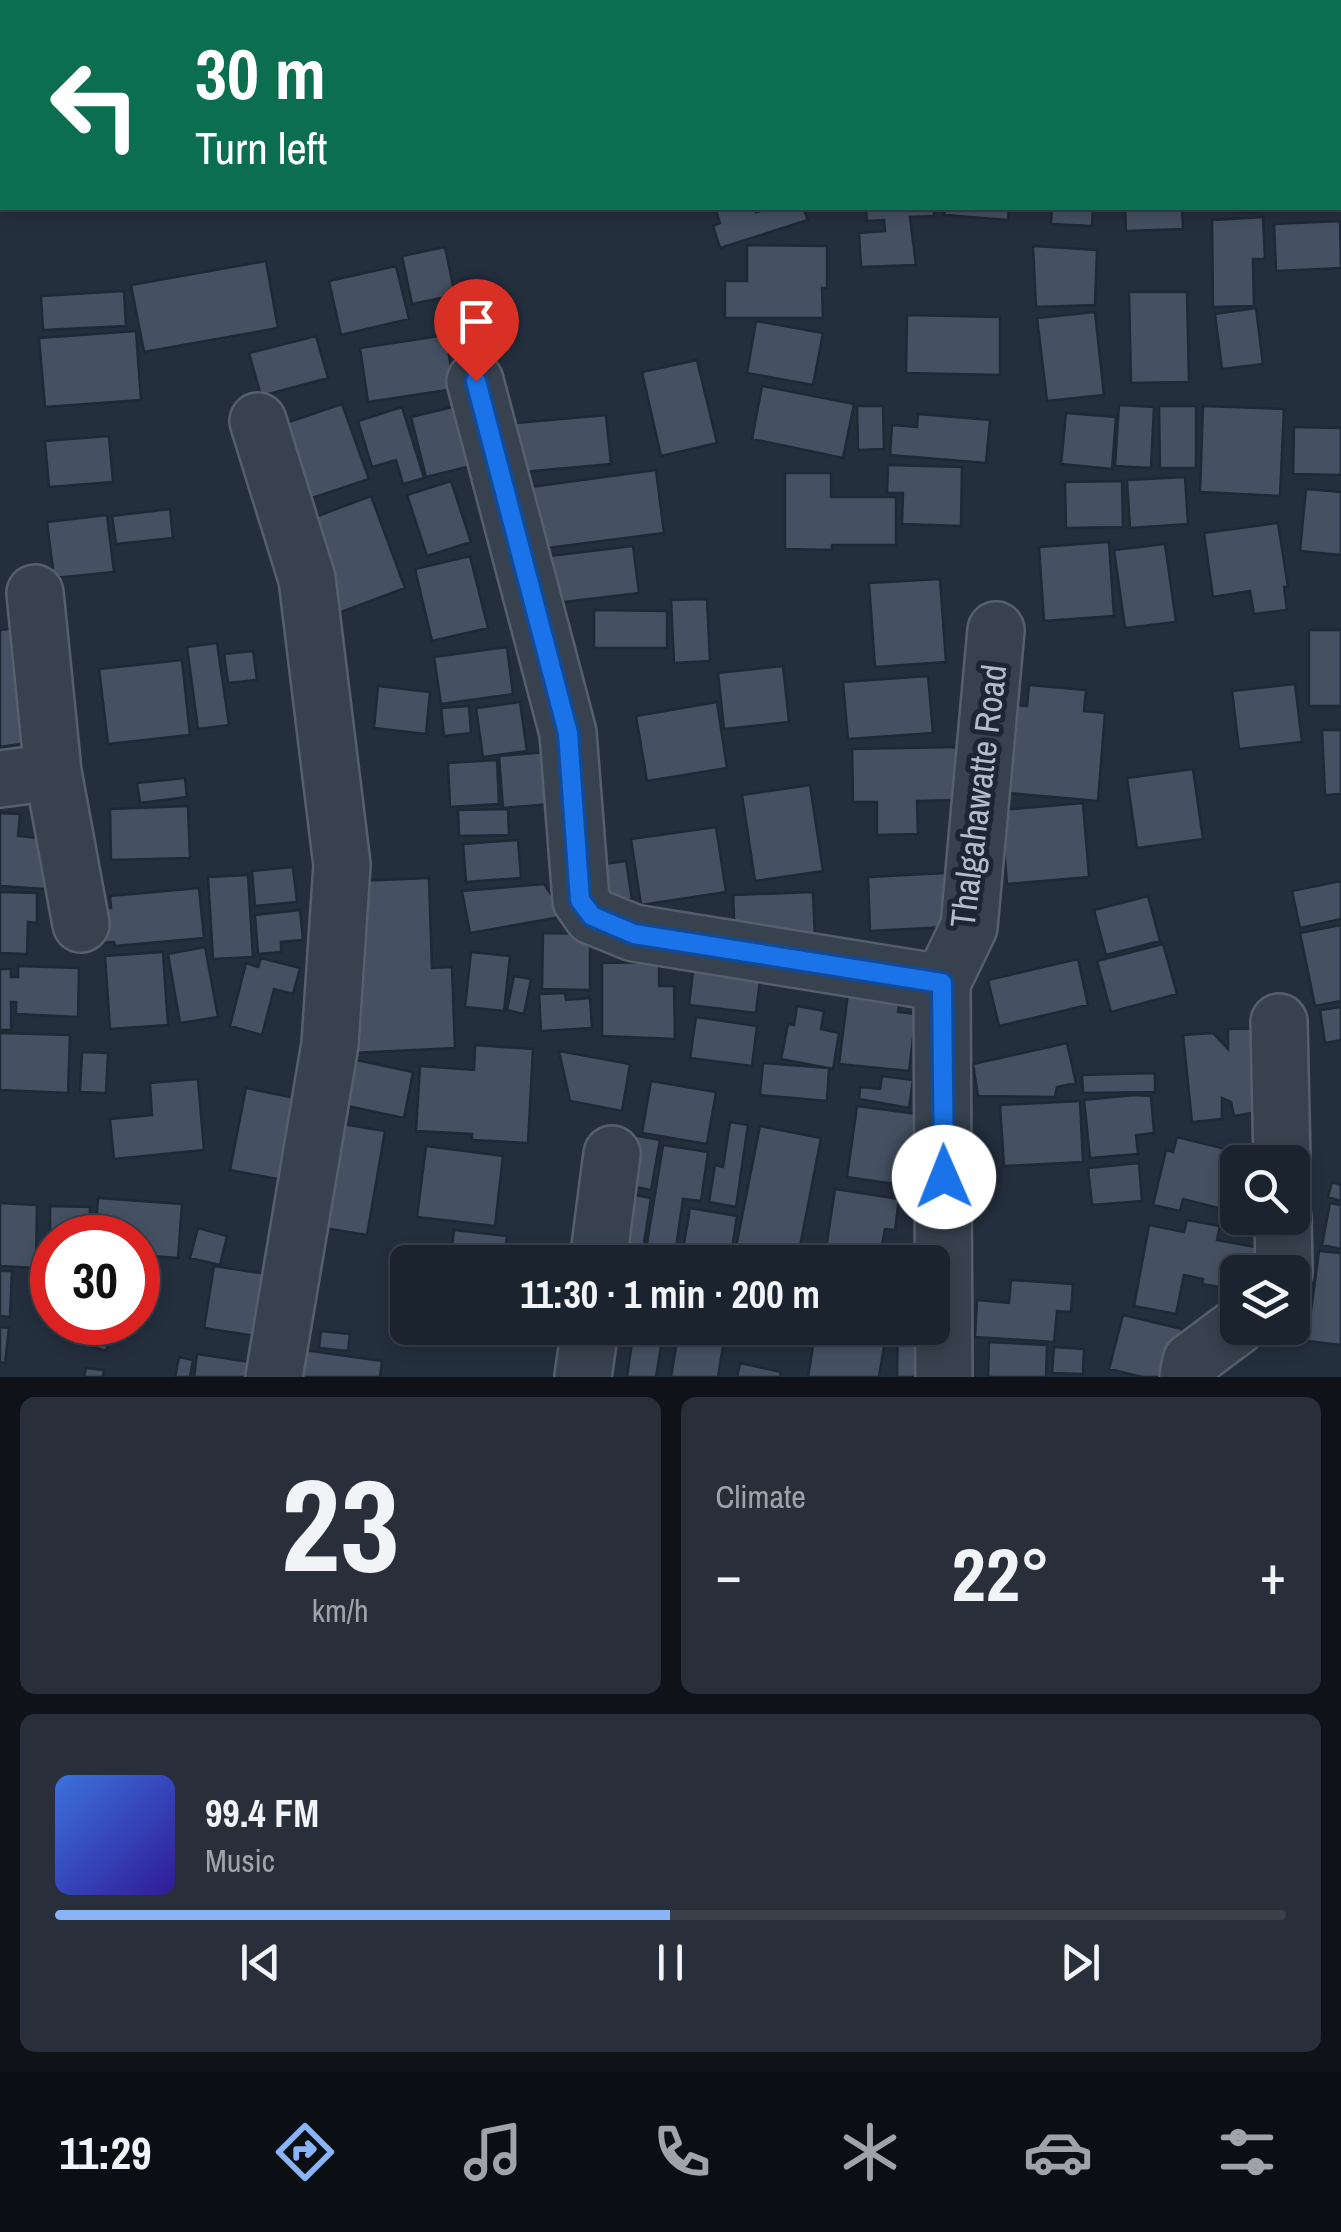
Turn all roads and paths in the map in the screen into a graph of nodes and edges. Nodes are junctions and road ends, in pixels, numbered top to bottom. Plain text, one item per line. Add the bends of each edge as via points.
1 (476, 381) dead end
2 (258, 421) dead end
3 (36, 593) dead end
4 (996, 630) dead end
5 (53, 772) junction
6 (0, 779) edge
7 (81, 924) dead end
8 (942, 983) junction
9 (1279, 1022) dead end
10 (1282, 1145) edge
11 (612, 1154) dead end
12 (600, 1245) edge
13 (1220, 1339) edge
14 (588, 1345) edge
15 (274, 1377) edge
16 (583, 1377) edge
17 (944, 1377) edge
18 (1188, 1377) edge

1 - 8 street via 568,733 580,900 592,916 634,934
2 - 15 street via 307,579 342,865 330,1044
3 - 5 street
4 - 8 street, Thalgahawatte Road via 969,927
5 - 6 street
5 - 7 street
8 - 17 street, Thalgahawatte Road
9 - 10 street
11 - 12 street
13 - 18 street via 1191,1361
14 - 16 street

